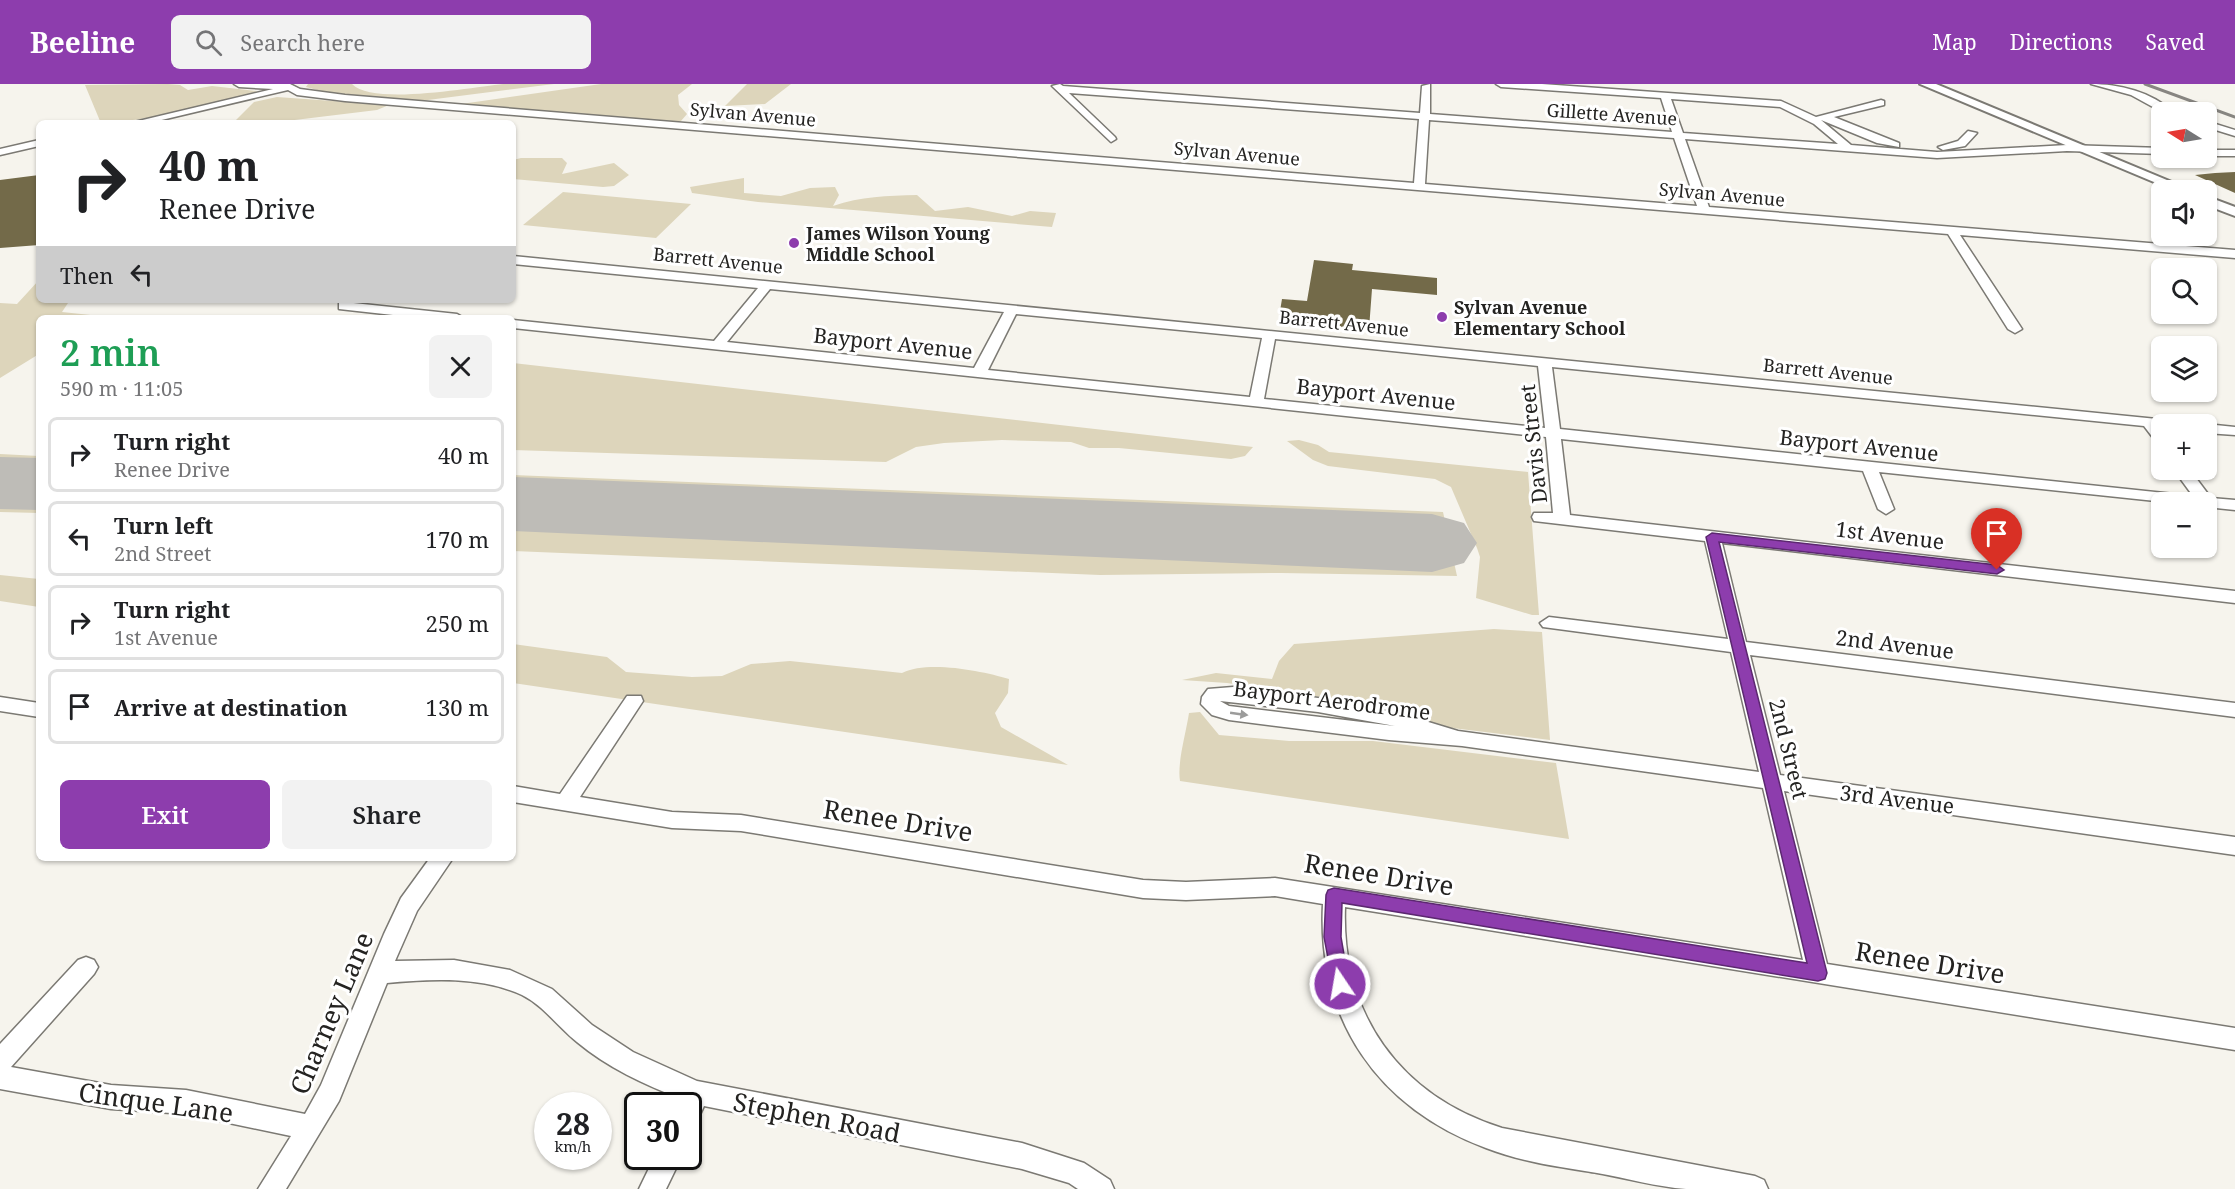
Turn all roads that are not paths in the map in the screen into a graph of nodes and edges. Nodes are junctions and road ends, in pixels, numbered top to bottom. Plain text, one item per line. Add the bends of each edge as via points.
1 (239, 84) edge
2 (1501, 84) edge
3 (1926, 84) edge
4 (2096, 84) edge
5 (293, 85) edge
6 (1427, 86) dead end
7 (1057, 87) edge
8 (1665, 96) junction
9 (2151, 102) edge
10 (1881, 103) dead end
11 (1426, 116) junction
12 (1819, 118) junction
13 (149, 120) edge
14 (2217, 127) edge
15 (1972, 133) dead end
16 (2235, 133) edge
17 (1678, 136) junction
18 (36, 144) edge
19 (1848, 148) junction
20 (1119, 149) junction
21 (2085, 149) junction
22 (2151, 151) edge
23 (0, 152) edge
24 (2217, 153) edge
25 (2235, 153) edge
26 (1102, 160) junction
27 (2160, 180) edge
28 (1419, 186) junction
29 (2217, 205) edge
30 (1704, 210) junction
31 (2235, 212) edge
32 (1952, 231) junction
33 (2235, 254) edge
34 (516, 260) edge
35 (767, 285) junction
36 (346, 303) edge
37 (1012, 309) junction
38 (435, 315) edge
39 (516, 324) edge
40 (2015, 329) dead end
41 (1269, 335) junction
42 (717, 346) junction
43 (1545, 363) junction
44 (979, 373) junction
45 (1256, 403) junction
46 (2149, 422) joint
47 (2151, 425) edge
48 (2217, 429) edge
49 (2235, 431) edge
50 (1553, 433) junction
51 (1869, 467) junction
52 (2151, 496) edge
53 (2217, 503) edge
54 (2235, 505) edge
55 (1886, 509) dead end
56 (1540, 518) dead end
57 (1562, 520) junction
58 (1712, 537) junction
59 (2235, 597) edge
60 (1548, 623) dead end
61 (1738, 646) junction
62 (634, 701) dead end
63 (0, 704) edge
64 (36, 710) edge
65 (2235, 710) edge
66 (1459, 738) junction
67 (1559, 752) joint
68 (1772, 783) junction
69 (516, 794) edge
70 (566, 801) junction
71 (2235, 846) edge
72 (440, 861) edge
73 (1334, 895) junction
74 (86, 967) dead end
75 (379, 973) junction
76 (1818, 973) junction
77 (2235, 1039) edge
78 (0, 1062) edge
79 (0, 1077) edge
80 (675, 1092) edge
81 (702, 1104) edge
82 (311, 1128) junction
83 (662, 1170) edge
84 (271, 1189) edge
85 (652, 1189) edge
86 (1101, 1189) edge
87 (1755, 1189) edge

1 - 5 street, Sylvan Avenue
2 - 8 street
3 - 21 main road
4 - 9 street via 2134,93
5 - 13 street via 264,96
5 - 26 street, Sylvan Avenue via 297,92 323,95
6 - 11 street
7 - 11 street, Gillette Avenue
7 - 20 street
8 - 12 street via 1781,104
8 - 17 street
10 - 12 street
11 - 17 street, Gillette Avenue
11 - 28 street
12 - 15 street via 1881,141 1915,147 1951,147 1961,144
12 - 19 street
14 - 16 street
17 - 19 street, Gillette Avenue
17 - 30 street
18 - 23 street
19 - 21 street, Gillette Avenue via 1937,155
20 - 26 street
20 - 26 street, Sylvan Avenue
20 - 28 street, Sylvan Avenue
21 - 22 street, Gillette Avenue
21 - 27 main road
24 - 25 street
28 - 30 street, Sylvan Avenue
29 - 31 main road
30 - 32 street, Sylvan Avenue
32 - 33 street, Sylvan Avenue
32 - 40 street
34 - 35 street, Barrett Avenue
35 - 37 street, Barrett Avenue
35 - 42 street
36 - 38 street
37 - 41 street, Barrett Avenue
37 - 44 street
39 - 42 street, Bayport Avenue
41 - 43 street, Barrett Avenue
41 - 45 street
42 - 44 street, Bayport Avenue
43 - 46 street, Barrett Avenue
43 - 50 street, Davis Street
44 - 45 street, Bayport Avenue
45 - 50 street, Bayport Avenue
46 - 47 street
48 - 49 street
50 - 51 street, Bayport Avenue
50 - 57 street, Davis Street
51 - 52 street, Bayport Avenue
51 - 55 street
53 - 54 street, Bayport Avenue
56 - 57 street, 1st Avenue
57 - 58 street, 1st Avenue
58 - 59 street, 1st Avenue
58 - 61 street, 2nd Street
60 - 61 street, 2nd Avenue
61 - 65 street, 2nd Avenue
61 - 68 street, 2nd Street
62 - 70 street
63 - 64 street
66 -> 66 street, Bayport Aerodrome via 1377,714 1233,694 1211,697 1211,704 1229,712
66 - 67 street, Bayport Aerodrome
67 - 68 street, 3rd Avenue
68 - 71 street, 3rd Avenue
68 - 76 street, 2nd Street
69 - 70 street, Renee Drive
70 - 73 street, Renee Drive via 672,819 741,823 1143,889 1275,886
72 - 75 street, Charney Lane via 410,905
73 - 76 street, Renee Drive
73 - 87 street via 1332,937 1345,1003 1381,1064 1415,1095 1462,1125 1516,1145
74 - 78 street
75 - 80 street, Stephen Road via 449,968 528,987 552,1002 613,1054
75 - 82 street, Charney Lane via 330,1093
76 - 77 street, Renee Drive
79 - 82 street, Cinque Lane via 111,1097 186,1102
81 - 86 street, Stephen Road via 1022,1156 1075,1172
82 - 84 street, Charney Lane
83 - 85 street

